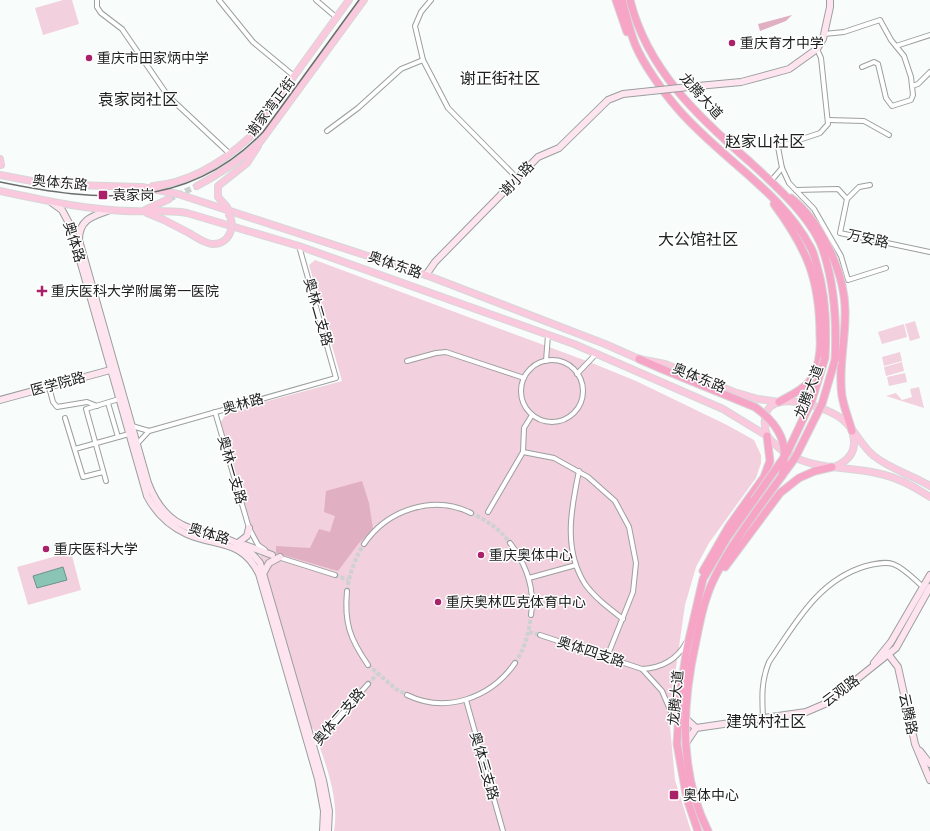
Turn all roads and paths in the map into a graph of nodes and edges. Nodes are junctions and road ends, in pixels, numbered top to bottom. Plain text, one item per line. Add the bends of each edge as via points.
1 (97, 0) edge
2 (219, 0) edge
3 (316, 0) edge
4 (349, 0) edge
5 (364, 0) edge
6 (431, 0) edge
7 (615, 0) edge
8 (620, 0) edge
9 (631, 0) edge
10 (830, 0) edge
11 (619, 10) junction
12 (337, 18) junction
13 (824, 34) junction
14 (930, 35) edge
15 (635, 45) junction
16 (896, 46) junction
17 (817, 48) junction
18 (423, 60) junction
19 (862, 67) dead end
20 (930, 72) edge
21 (294, 76) junction
22 (912, 86) junction
23 (828, 120) junction
24 (327, 131) dead end
25 (889, 135) dead end
26 (262, 141) junction
27 (230, 154) junction
28 (782, 168) junction
29 (0, 175) edge
30 (518, 178) junction
31 (756, 180) junction
32 (773, 182) junction
33 (870, 185) dead end
34 (142, 186) junction
35 (196, 186) tunnel mouth
36 (795, 190) junction
37 (0, 191) edge
38 (169, 199) tunnel mouth
39 (847, 199) junction
40 (50, 201) junction
41 (110, 210) junction
42 (142, 212) junction
43 (230, 212) junction
44 (300, 246) junction
45 (930, 252) edge
46 (886, 268) dead end
47 (426, 275) junction
48 (548, 334) junction
49 (596, 354) junction
50 (639, 359) junction
51 (407, 361) dead end
52 (546, 361) junction
53 (113, 369) junction
54 (577, 374) junction
55 (336, 378) joint
56 (524, 378) junction
57 (49, 387) junction
58 (119, 399) junction
59 (0, 400) edge
60 (779, 402) junction
61 (108, 403) junction
62 (97, 406) junction
63 (215, 412) junction
64 (532, 415) junction
65 (65, 418) dead end
66 (132, 426) junction
67 (149, 431) junction
68 (852, 431) junction
69 (129, 434) junction
70 (767, 436) junction
71 (118, 437) junction
72 (95, 443) junction
73 (137, 444) junction
74 (75, 449) junction
75 (523, 452) junction
76 (832, 467) junction
77 (579, 471) junction
78 (103, 472) junction
79 (782, 476) junction
80 (106, 481) dead end
81 (930, 486) edge
82 (930, 497) edge
83 (488, 512) dead end
84 (471, 513) tunnel mouth
85 (249, 528) junction
86 (238, 542) junction
87 (510, 543) tunnel mouth
88 (364, 544) tunnel mouth
89 (272, 555) junction
90 (280, 557) junction
91 (576, 565) junction
92 (264, 572) junction
93 (335, 575) tunnel mouth
94 (930, 575) edge
95 (529, 578) junction
96 (712, 583) junction
97 (922, 586) junction
98 (930, 587) edge
99 (347, 591) tunnel mouth
100 (531, 615) tunnel mouth
101 (623, 619) junction
102 (540, 635) tunnel mouth
103 (689, 638) junction
104 (683, 649) junction
105 (888, 652) junction
106 (607, 657) junction
107 (515, 663) tunnel mouth
108 (368, 665) tunnel mouth
109 (642, 669) junction
110 (368, 684) tunnel mouth
111 (407, 695) tunnel mouth
112 (466, 700) junction
113 (685, 718) junction
114 (763, 718) junction
115 (674, 719) junction
116 (696, 728) junction
117 (686, 743) junction
118 (677, 744) junction
119 (915, 744) junction
120 (312, 747) junction
121 (930, 764) edge
122 (930, 780) edge
123 (323, 831) edge
124 (328, 831) edge
125 (503, 831) edge
126 (698, 831) edge
127 (708, 831) edge

1 - 27 street via 99,10 122,29 168,96
2 - 21 street via 253,42
3 - 12 street
4 - 12 main road, 谢家湾正街
5 - 26 main road, 谢家湾正街
6 - 18 street via 421,12 415,26
7 - 11 highway
8 - 11 highway
8 - 15 highway, 龙腾大道
9 - 32 highway, 龙腾大道 via 633,14 647,46 668,80 704,121
10 - 13 main road
11 - 15 highway
12 - 21 main road, 谢家湾正街
13 - 16 street via 844,32 880,20
13 - 17 main road
14 - 16 street
15 - 31 highway, 龙腾大道 via 678,109
16 - 22 street via 904,56
17 - 23 street via 821,58
17 - 30 main road, 谢小路, bridge via 789,69 741,82 623,94 608,100 559,148 538,157
18 - 24 street via 401,69 358,108
18 - 30 street via 448,108
19 - 22 street via 874,62 878,64 886,98 892,106 911,100
20 - 22 street via 918,84
21 - 27 main road, 谢家湾正街 via 259,127
23 - 25 street via 864,121
23 - 28 street via 828,124 820,133 778,147
26 - 35 main road, 谢家湾正街 via 222,173
26 - 43 main road via 247,163 218,186 220,201
27 - 34 main road, 谢家湾正街 via 185,179 162,185
28 - 32 street
28 - 36 street
29 - 34 main road, 奥体东路 via 74,186
30 - 47 main road, 谢小路 via 435,262
31 - 60 highway via 801,245 811,269 819,301 820,341 814,375 804,387
31 - 103 highway, 龙腾大道, bridge via 797,224 812,250 823,287 827,328 825,358 812,400 787,453 727,538 703,579
32 - 68 highway via 802,206 816,224 836,269 843,293 845,314 842,396
32 - 79 highway, 龙腾大道, bridge via 805,218 821,246 833,285 837,328 835,360 822,404 795,458
33 - 39 street via 859,187
34 - 43 main road, 奥体东路 via 178,194
36 - 39 street via 838,189
36 - 46 street via 814,209 841,256 848,280
37 - 40 main road, 奥体东路
38 - 42 main road
39 - 45 street, 万安路 via 840,234
40 - 41 main road, 奥体东路
40 - 53 main road, 奥体路 via 62,210 70,225
41 - 42 main road, 奥体东路
41 - 53 main road, 奥体路 via 86,219 80,228 79,240
42 - 43 main road, bridge via 211,244 222,242 229,236 232,229
42 - 44 main road, 奥体东路 via 187,213
43 - 47 main road, 奥体东路
44 - 48 main road, 奥体东路
44 - 55 street, 奥林二支路
47 - 50 main road, 奥体东路
48 - 49 main road, 奥体东路
48 - 52 street
49 - 54 street
49 - 70 main road, 奥体东路 via 723,409
50 - 60 main road, 奥体东路 via 665,364 734,392
50 - 79 highway, bridge via 755,407 766,415 774,423 784,445 785,464
51 - 56 street via 446,352
52 - 54 street via 566,364
52 - 56 street via 533,367
53 - 57 main road, 医学院路
53 - 58 main road, 奥体路
53 - 66 main road, 奥体路
54 - 64 street via 583,388 582,399 571,416 562,421 551,422
55 - 63 street, 奥林路
56 - 64 street via 522,398
57 - 59 main road, 医学院路
57 - 62 street via 57,408 87,402
58 - 61 street
58 - 69 main road, 奥体路
60 - 68 main road via 796,402 818,407 843,420
60 - 70 main road via 771,406 765,419
61 - 62 street
61 - 71 street
62 - 72 street via 86,409
63 - 67 street, 奥林路
63 - 85 street, 奥林一支路
64 - 75 street via 524,428
65 - 74 street
66 - 67 street
66 - 73 main road, 奥体路
67 - 73 street
68 - 76 main road via 854,445 850,458
68 - 81 main road via 875,457
69 - 71 street
69 - 120 main road, 奥体路 via 144,490 157,513 186,534 234,547 246,555 255,566
70 - 76 main road via 789,455 810,464
70 - 104 highway via 770,453 768,469 709,559 690,610
71 - 72 street
72 - 74 street
72 - 78 street
73 - 86 main road, 奥体路 via 150,488 161,509 189,529
74 - 78 street via 83,477
75 - 77 street via 554,458
75 - 83 street
76 - 82 main road via 883,474 910,484
76 - 96 highway via 798,478 780,493
77 - 91 street via 571,509 570,535
77 - 101 street via 615,501 629,527 636,563 633,592
78 - 80 street
79 - 96 highway, 龙腾大道, bridge via 733,543
84 - 88 street via 460,507 434,504 410,508 389,518 372,532
85 - 86 main road via 247,536
85 - 89 street, 奥林一支路 via 258,545
86 - 89 main road
86 - 92 main road, 奥体路 via 253,554
87 - 95 street
89 - 90 street
90 - 92 main road via 269,563
90 - 93 street
91 - 95 street
91 - 101 street via 586,584 604,604
92 - 120 main road, 奥体路
94 - 97 main road, 云观路
95 - 100 street via 533,605
96 - 113 highway, 龙腾大道 via 694,649 686,694
97 - 105 main road, 云观路
97 - 114 street via 897,567 884,563 859,568 844,575 819,593 766,668 762,687
98 - 105 main road, 云观路 via 896,648
99 - 108 street via 346,614 350,636
101 - 106 street
102 - 106 street, 奥体四支路
103 - 104 street
103 - 118 highway, 龙腾大道 via 680,694
104 - 109 street via 666,664
104 - 115 highway
105 - 114 main road, 云观路 via 818,708
105 - 119 main road, 云腾路 via 898,667
106 - 109 street, 奥体四支路
107 - 112 street via 508,674 489,689
109 - 115 street via 662,691
110 - 120 street, 奥体二支路
111 - 112 street via 418,700 442,703
112 - 125 street, 奥体三支路
113 - 116 main road
113 - 117 highway, 龙腾大道
114 - 116 main road, 云观路
115 - 118 highway
116 - 117 main road
117 - 127 highway, 龙腾大道 via 695,797
118 - 126 highway, 龙腾大道 via 687,799
119 - 121 main road
119 - 122 main road, 云腾路
120 - 123 main road, 奥体路 via 324,811
120 - 124 main road, 奥体路 via 326,795 329,811

